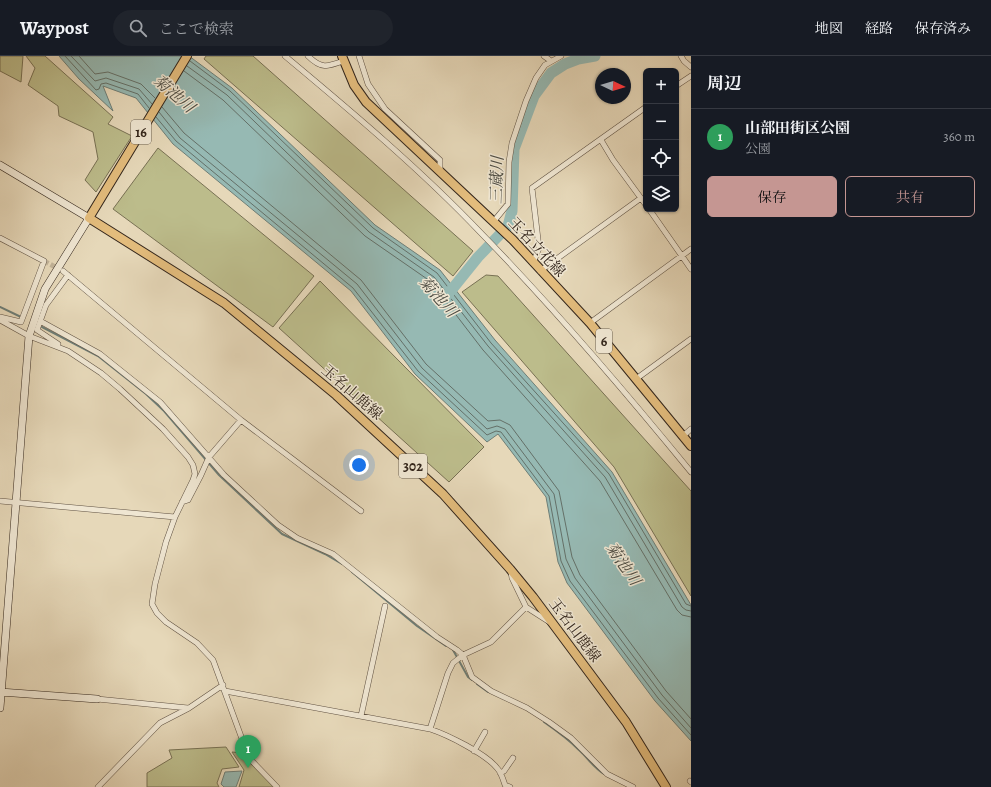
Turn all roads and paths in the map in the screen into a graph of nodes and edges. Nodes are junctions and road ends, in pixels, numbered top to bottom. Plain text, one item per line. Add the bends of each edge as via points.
1 (187, 56) edge
2 (285, 56) edge
3 (308, 56) edge
4 (359, 56) edge
5 (544, 56) edge
6 (561, 56) edge
7 (681, 56) edge
8 (343, 59) edge
9 (551, 61) junction
10 (691, 66) edge
11 (691, 76) edge
12 (679, 84) edge
13 (643, 110) edge
14 (601, 140) junction
15 (0, 165) edge
16 (440, 169) junction
17 (641, 198) junction
18 (643, 201) edge
19 (651, 212) edge
20 (88, 218) junction
21 (494, 221) junction
22 (0, 238) edge
23 (691, 249) edge
24 (682, 256) junction
25 (533, 263) junction
26 (691, 268) edge
27 (540, 270) junction
28 (63, 271) tunnel mouth
29 (68, 275) junction
30 (0, 317) edge
31 (0, 320) edge
32 (40, 321) junction
33 (590, 323) junction
34 (29, 336) junction
35 (691, 339) edge
36 (68, 351) junction
37 (636, 379) junction
38 (241, 420) junction
39 (691, 429) edge
40 (683, 436) junction
41 (691, 446) edge
42 (209, 457) junction
43 (691, 472) edge
44 (0, 501) edge
45 (16, 502) junction
46 (182, 502) junction
47 (361, 511) dead end
48 (175, 517) junction
49 (510, 569) junction
50 (384, 606) dead end
51 (526, 607) junction
52 (552, 623) junction
53 (463, 655) junction
54 (222, 685) junction
55 (225, 691) junction
56 (1, 692) edge
57 (97, 699) joint
58 (0, 708) edge
59 (189, 708) junction
60 (361, 716) junction
61 (430, 729) junction
62 (485, 732) dead end
63 (474, 751) junction
64 (512, 758) dead end
65 (500, 773) junction
66 (98, 787) edge
67 (277, 787) edge
68 (510, 787) edge
69 (633, 787) edge
70 (666, 787) edge

1 - 20 main road, 16
2 - 43 street via 436,188 487,239 555,313
3 - 8 street via 316,63 327,66
4 - 16 street via 368,84 385,109 440,160
5 - 9 street
6 - 9 street
7 - 10 street
8 - 16 main road, 玉名立花線 / 6 via 354,85 366,102
9 - 21 street via 536,78 518,121 509,162 508,204
11 - 12 street
13 - 14 street
14 - 17 street
14 - 25 street via 532,188 539,248
15 - 20 main road, 302
16 - 21 main road, 玉名立花線 / 6
17 - 18 street
17 - 27 street
19 - 24 street
20 - 34 main road via 45,289
20 - 49 main road, 玉名山鹿線 / 302 via 224,303 336,394 443,494
21 - 25 main road, 玉名立花線 / 6
22 - 30 street via 44,261 21,322
23 - 24 street
24 - 26 street
24 - 33 street
25 - 27 main road, 玉名立花線 / 6
27 - 33 main road, 玉名立花線 / 6
28 - 29 street
29 - 32 street via 46,305
29 - 38 street
31 - 34 street
32 - 36 street via 38,330
32 - 42 street via 100,354 160,402
33 - 37 main road, 玉名立花線 / 6
34 - 36 street
34 - 45 main road
35 - 37 street
36 - 46 street via 120,389 163,429 188,457 195,474
37 - 40 main road, 玉名立花線 / 6
38 - 42 street
38 - 47 street
39 - 40 street
40 - 41 main road, 玉名立花線 / 6
42 - 46 street via 188,500
42 - 53 street via 278,525 297,538 333,554
44 - 45 street
45 - 48 street
45 - 56 main road
46 - 48 street
48 - 54 street via 160,564 152,604 166,622 204,650 213,660
49 - 51 street
49 - 52 main road, 玉名山鹿線 / 302
50 - 60 street
51 - 52 street
51 - 53 street via 491,642
52 - 70 main road, 玉名山鹿線 / 302 via 626,722
53 - 61 street via 456,659 448,673
53 - 69 street via 472,677 491,691 549,722 571,738 607,774
54 - 55 street
54 - 59 street
55 - 60 street
55 - 67 street via 249,758
56 - 57 main road
56 - 58 main road
57 - 59 street
59 - 66 street via 160,723
60 - 61 street
61 - 63 street via 444,733
62 - 63 street
63 - 65 street via 498,768
64 - 65 street
65 - 68 street via 505,785

